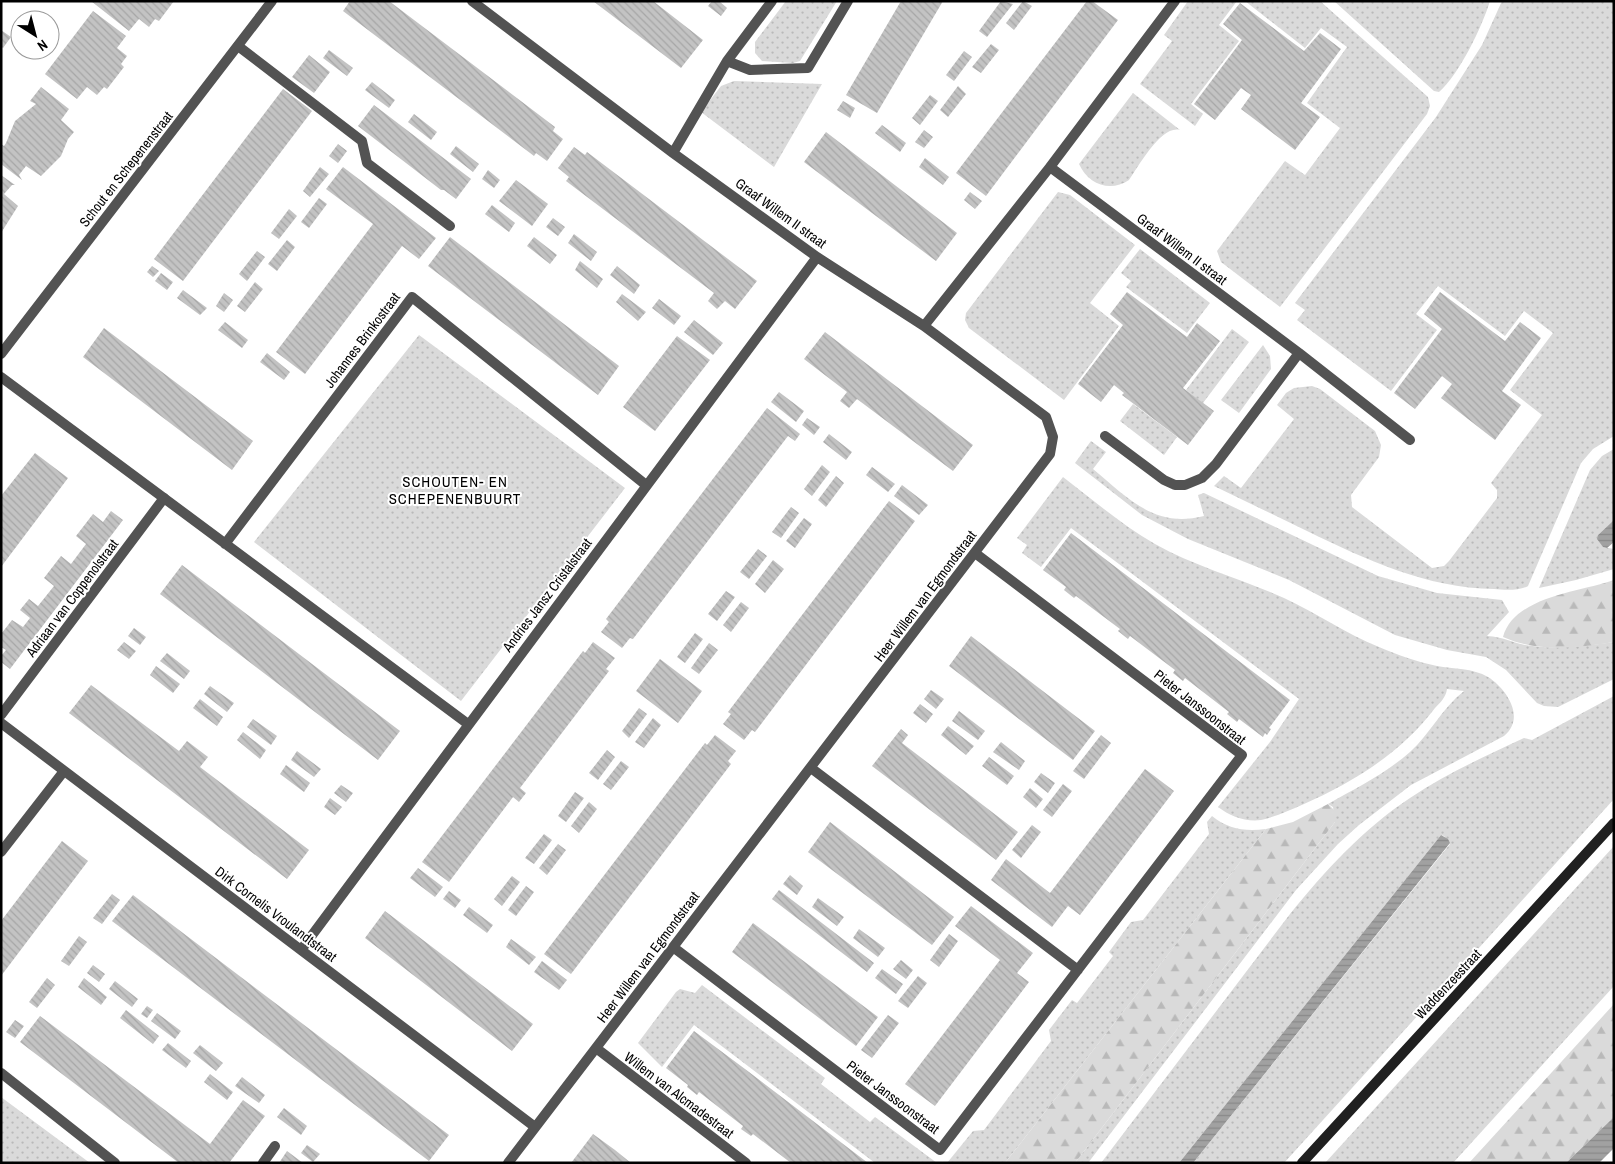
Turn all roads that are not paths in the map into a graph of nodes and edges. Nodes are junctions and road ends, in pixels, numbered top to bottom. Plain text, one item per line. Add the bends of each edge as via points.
1 (272, 1) edge
2 (472, 1) edge
3 (772, 1) edge
4 (848, 1) edge
5 (1175, 1) edge
6 (238, 46) junction
7 (727, 61) junction
8 (673, 153) junction
9 (1050, 167) junction
10 (450, 226) dead end
11 (817, 257) junction
12 (924, 326) junction
13 (1299, 353) junction
14 (1, 354) edge
15 (1, 377) edge
16 (1105, 436) dead end
17 (1054, 437) joint
18 (1410, 440) dead end
19 (646, 485) junction
20 (164, 498) junction
21 (225, 544) junction
22 (975, 553) junction
23 (1, 715) edge
24 (1, 723) edge
25 (468, 724) junction
26 (811, 768) junction
27 (64, 771) junction
28 (1614, 823) edge
29 (1, 852) edge
30 (673, 947) junction
31 (301, 950) junction
32 (1078, 970) junction
33 (596, 1048) junction
34 (1, 1073) edge
35 (535, 1127) junction
36 (275, 1146) dead end
37 (115, 1163) edge
38 (263, 1163) edge
39 (508, 1163) edge
40 (746, 1163) edge
41 (1302, 1163) edge

1 - 6 street, Schout en Schepenenstraat
2 - 8 street, Graaf Willem II straat
3 - 7 street
4 - 7 street via 808,68 750,70
5 - 9 street
6 - 10 street via 362,141 368,163
6 - 14 street, Schout en Schepenenstraat
7 - 8 street
8 - 11 street, Graaf Willem II straat
9 - 12 street
9 - 13 street, Graaf Willem II straat
11 - 12 street, Graaf Willem II straat
11 - 19 street, Andries Jansz Cristalstraat
12 - 17 street, Graaf Willem II straat via 1046,417
13 - 16 street via 1216,464 1195,483 1175,485 1164,480
13 - 18 street, Graaf Willem II straat
15 - 20 street
17 - 22 street, Heer Willem van Egmondstraat via 1050,454
19 - 21 street, Johannes Brinkostraat via 412,297
19 - 25 street, Andries Jansz Cristalstraat
20 - 21 street
20 - 23 street, Adriaan van Coppenolstraat
21 - 25 street
22 - 26 street, Heer Willem van Egmondstraat
22 - 32 street, Pieter Janssoonstraat via 1242,755
24 - 27 street, Dirk Cornelis Vroulandtstraat
25 - 31 street, Andries Jansz Cristalstraat
26 - 30 street, Heer Willem van Egmondstraat
26 - 32 street
27 - 29 street
27 - 31 street, Dirk Cornelis Vroulandtstraat
28 - 41 main road, Waddenzeestraat
30 - 32 street, Pieter Janssoonstraat via 940,1150
30 - 33 street, Heer Willem van Egmondstraat
31 - 35 street, Dirk Cornelis Vroulandtstraat
33 - 35 street, Heer Willem van Egmondstraat
33 - 40 street, Willem van Alcmadestraat
34 - 37 street
35 - 39 street, Heer Willem van Egmondstraat
36 - 38 street

